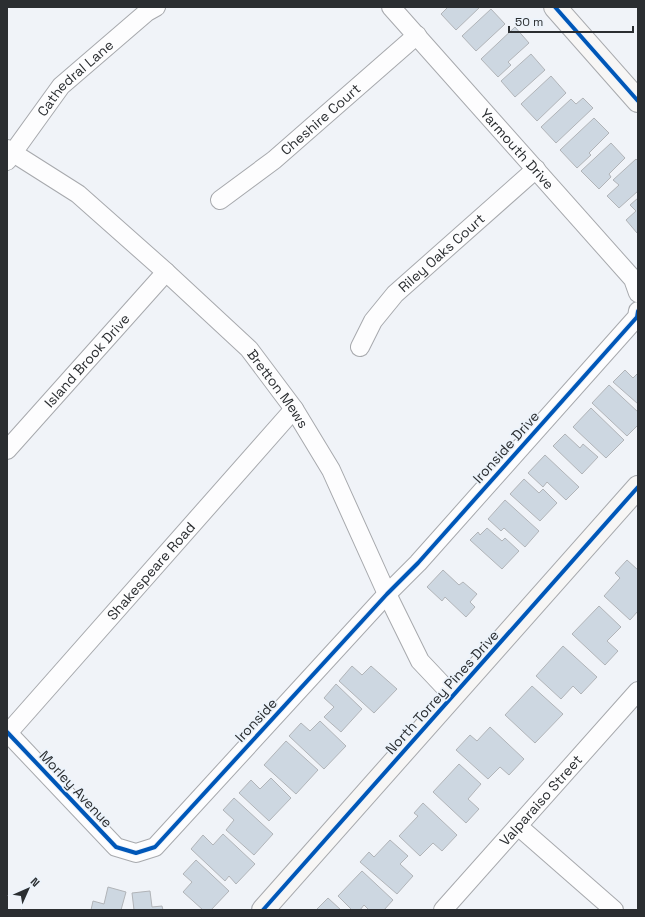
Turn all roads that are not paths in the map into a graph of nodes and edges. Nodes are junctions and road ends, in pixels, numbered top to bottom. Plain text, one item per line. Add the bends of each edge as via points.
1 (156, 7) edge
2 (391, 7) edge
3 (555, 7) edge
4 (417, 35) junction
5 (638, 100) edge
6 (9, 154) edge
7 (536, 169) junction
8 (220, 200) dead end
9 (166, 272) junction
10 (638, 294) edge
11 (638, 312) edge
12 (360, 347) dead end
13 (294, 409) junction
14 (7, 450) edge
15 (638, 487) edge
16 (387, 594) junction
17 (638, 690) edge
18 (453, 696) junction
19 (7, 732) edge
20 (518, 826) junction
21 (136, 853) joint
22 (263, 910) edge
23 (443, 910) edge
24 (614, 910) edge

1 - 6 street, Cathedral Lane via 61,86
2 - 4 street, Yarmouth Drive
3 - 5 main road
4 - 7 street, Yarmouth Drive
4 - 8 street, Cheshire Court via 274,160
6 - 9 street, Bretton Mews via 78,194
7 - 10 street, Yarmouth Drive via 633,279
7 - 12 street, Riley Oaks Court via 395,294 373,321
9 - 13 street, Bretton Mews via 249,349
9 - 14 street, Island Brook Drive
11 - 16 street, Ironside Drive via 637,317 418,563
13 - 16 street, Bretton Mews via 331,470
13 - 19 street, Shakespeare Road
15 - 18 main road, North Torrey Pines Drive
16 - 18 street, Bretton Mews via 420,661
16 - 21 street, Ironside via 155,847
17 - 20 street, Valparaiso Street
18 - 22 main road, North Torrey Pines Drive
19 - 21 street, Morley Avenue via 116,847
20 - 23 street, Valparaiso Street
20 - 24 street

